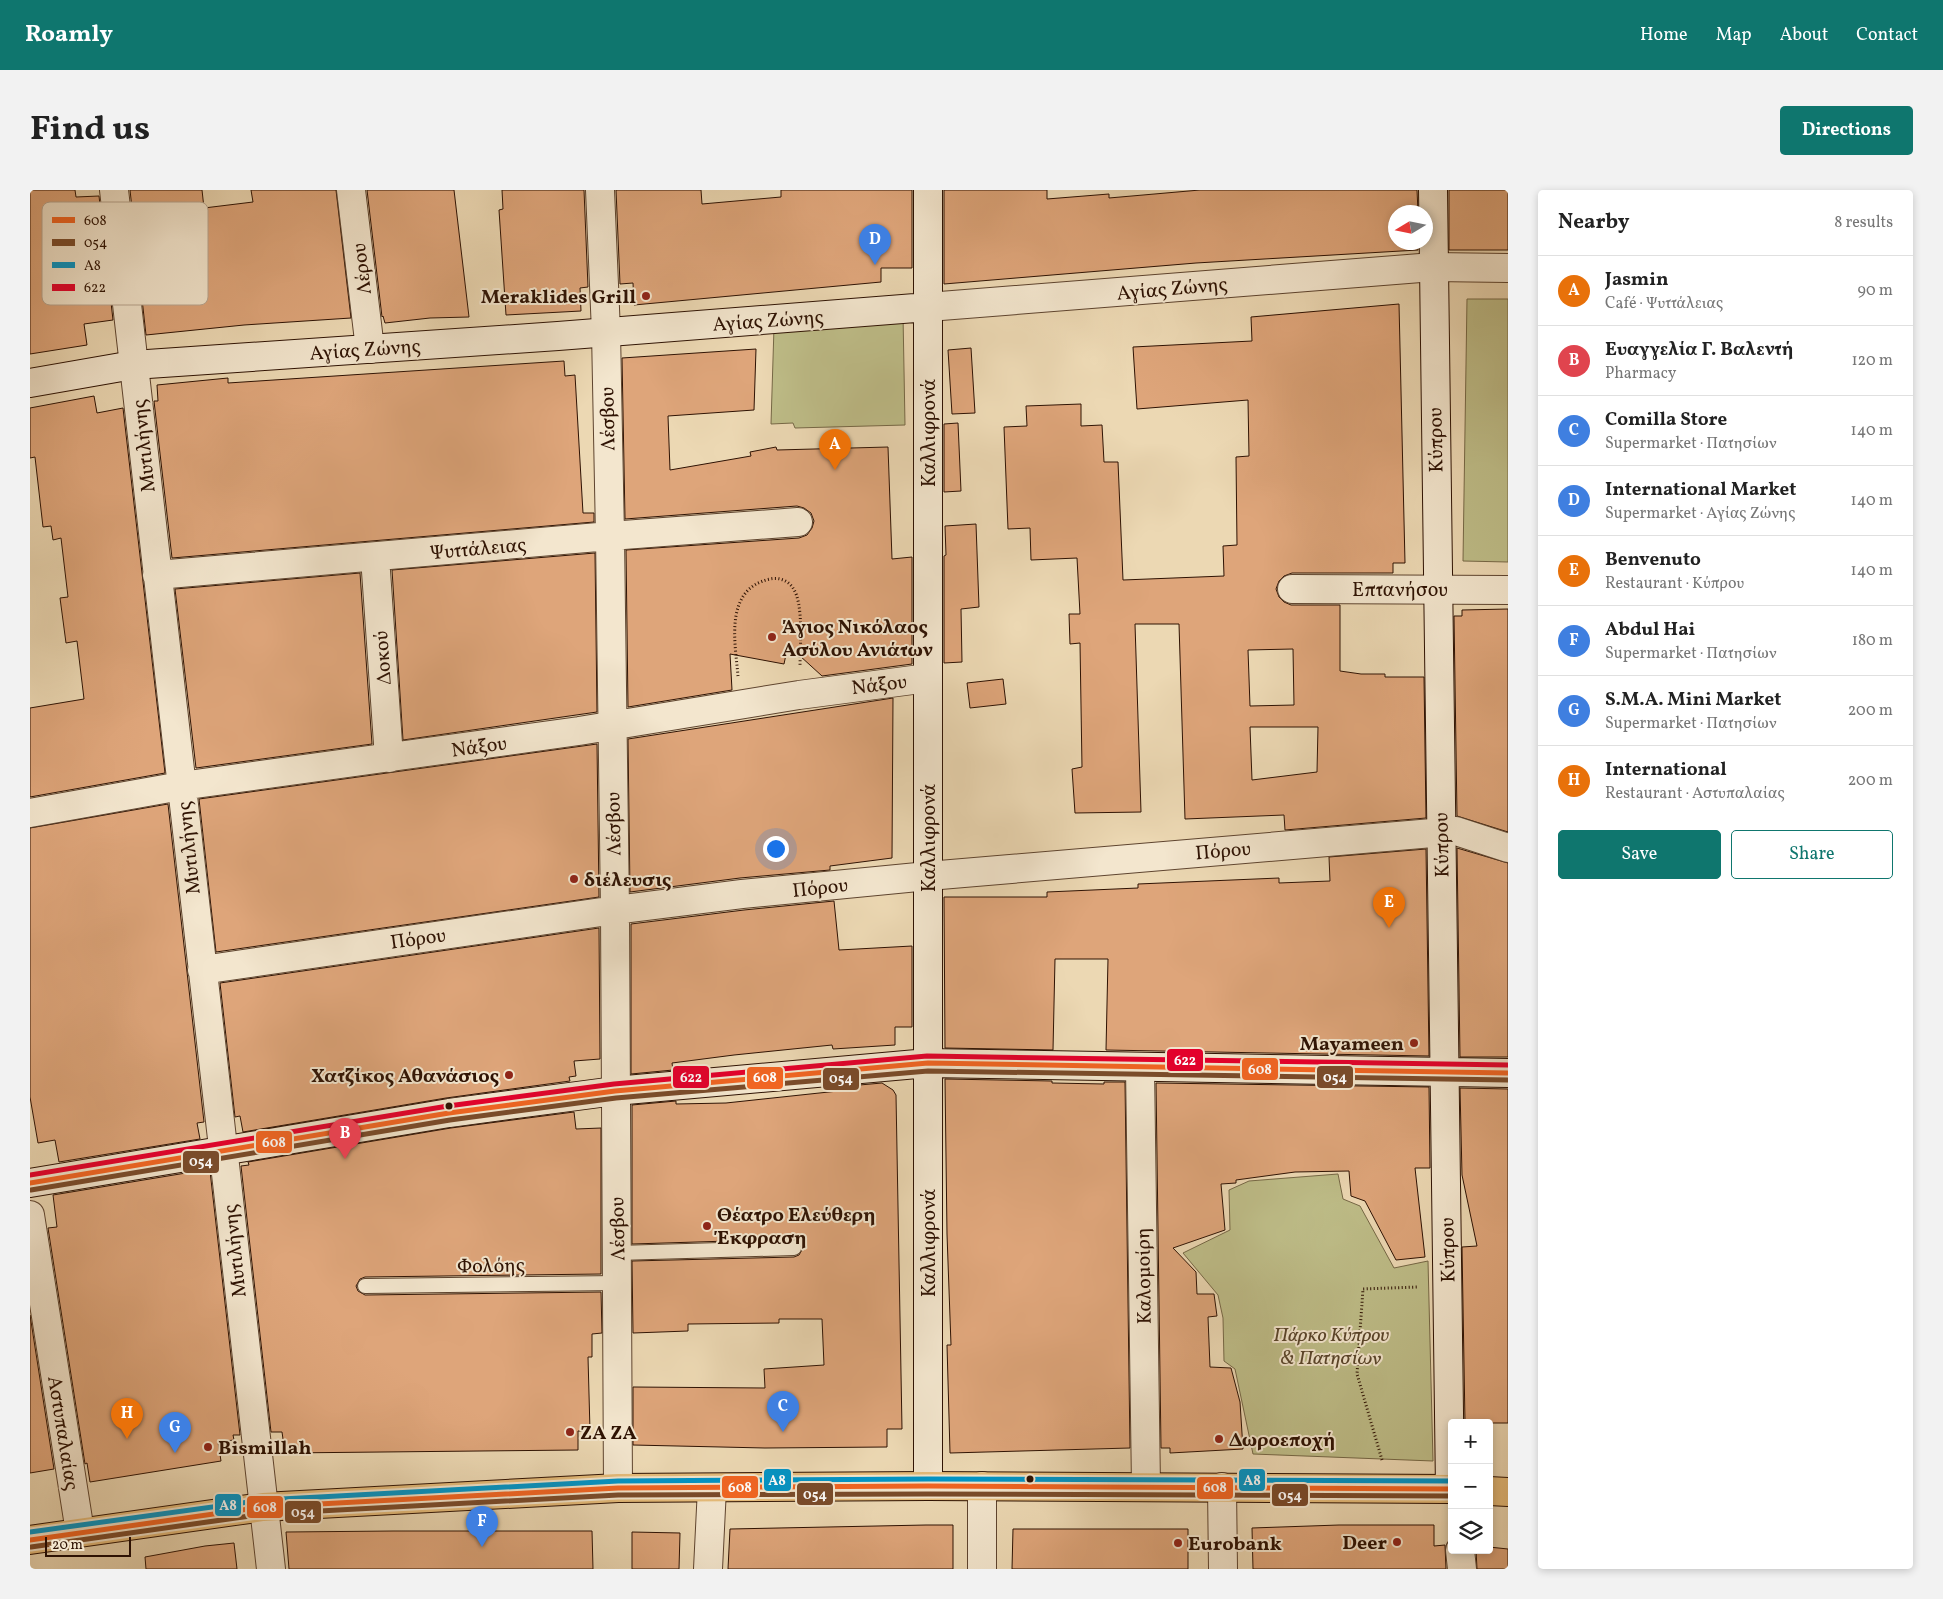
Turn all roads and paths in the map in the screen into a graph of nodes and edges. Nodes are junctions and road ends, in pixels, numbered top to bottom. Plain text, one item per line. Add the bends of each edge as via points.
1 (351, 190) edge
2 (600, 190) edge
3 (928, 190) edge
4 (1433, 190) edge
5 (1433, 267) junction
6 (1508, 268) edge
7 (127, 305) edge
8 (928, 308) junction
9 (606, 332) junction
10 (370, 349) junction
11 (134, 365) junction
12 (30, 383) edge
13 (798, 522) dead end
14 (610, 536) junction
15 (375, 557) junction
16 (157, 575) junction
17 (1292, 588) dead end
18 (1437, 588) junction
19 (1508, 590) edge
20 (928, 678) junction
21 (799, 695) junction
22 (740, 705) junction
23 (612, 726) junction
24 (389, 758) junction
25 (181, 786) junction
26 (30, 813) edge
27 (1441, 832) junction
28 (1508, 848) edge
29 (928, 876) junction
30 (615, 910) junction
31 (202, 970) junction
32 (928, 1064) junction
33 (1140, 1067) junction
34 (1444, 1072) junction
35 (1508, 1073) edge
36 (615, 1091) junction
37 (223, 1151) junction
38 (30, 1183) edge
39 (30, 1215) edge
40 (794, 1248) dead end
41 (617, 1254) junction
42 (618, 1283) junction
43 (365, 1286) dead end
44 (1447, 1286) junction
45 (1383, 1461) dead end
46 (1450, 1464) edge
47 (928, 1486) junction
48 (982, 1486) junction
49 (1146, 1486) junction
50 (1222, 1486) junction
51 (618, 1488) junction
52 (712, 1488) junction
53 (1493, 1491) edge
54 (1508, 1492) edge
55 (1448, 1493) edge
56 (263, 1507) junction
57 (80, 1532) junction
58 (30, 1540) edge
59 (1460, 1554) edge
60 (270, 1569) edge
61 (708, 1569) edge
62 (982, 1569) edge
63 (1223, 1569) edge
64 (1462, 1569) edge

1 - 10 street, Λέρου
2 - 9 street, Λέσβου
3 - 8 street, Καλλιφρονά
4 - 5 street, Κύπρου
5 - 6 street, Αγίας Ζώνης
5 - 8 street, Αγίας Ζώνης
5 - 18 street, Κύπρου
7 - 11 street, Μυτιλήνης
8 - 9 street, Αγίας Ζώνης
8 - 20 street, Καλλιφρονά
9 - 10 street, Αγίας Ζώνης
9 - 14 street, Λέσβου
10 - 11 street, Αγίας Ζώνης
11 - 12 street, Αγίας Ζώνης
11 - 16 street, Μυτιλήνης
13 - 14 street, Ψυττάλειας
14 - 15 street, Ψυττάλειας
14 - 23 street, Λέσβου
15 - 16 street, Ψυττάλειας
15 - 24 street, Δοκού
16 - 25 street, Μυτιλήνης
17 - 18 street, Επτανήσου
18 - 19 street, Επτανήσου
18 - 27 street, Κύπρου
20 - 21 street, Νάξου
20 - 29 street, Καλλιφρονά
21 - 22 street, Νάξου
21 - 22 path via 800,612 794,588 776,578 752,585 743,594 737,608 735,633
22 - 23 street, Νάξου
23 - 24 street, Νάξου
23 - 30 street, Λέσβου
24 - 25 street, Νάξου
25 - 26 street, Νάξου
25 - 31 street, Μυτιλήνης
27 - 28 street, Πόρου via 1456,832
27 - 29 street, Πόρου
27 - 34 street, Κύπρου
29 - 30 street, Πόρου
29 - 32 street, Καλλιφρονά
30 - 31 street, Πόρου
30 - 36 street, Λέσβου
31 - 37 street, Μυτιλήνης
32 - 33 street
32 - 36 street
32 - 47 street, Καλλιφρονά
33 - 34 street
33 - 49 street, Καλομοίρη
34 - 35 street
34 - 44 street, Κύπρου
36 - 37 street via 449,1113
36 - 41 street, Λέσβου
37 - 38 street
37 - 56 street, Μυτιλήνης
39 - 57 street, Αστυπαλαίας
40 - 41 lane
41 - 42 street, Λέσβου
42 - 43 lane, Φολόης
42 - 51 street, Λέσβου
44 - 45 path via 1363,1289 1357,1374
44 - 46 street, Κύπρου
47 - 48 main road
47 - 52 main road
48 - 49 main road
48 - 62 street
49 - 50 main road
50 - 55 main road
50 - 63 street
51 - 52 main road
51 - 56 main road
52 - 61 street
53 - 54 main road
56 - 57 main road
56 - 60 street, Μυτιλήνης
57 - 58 main road
59 - 64 street

